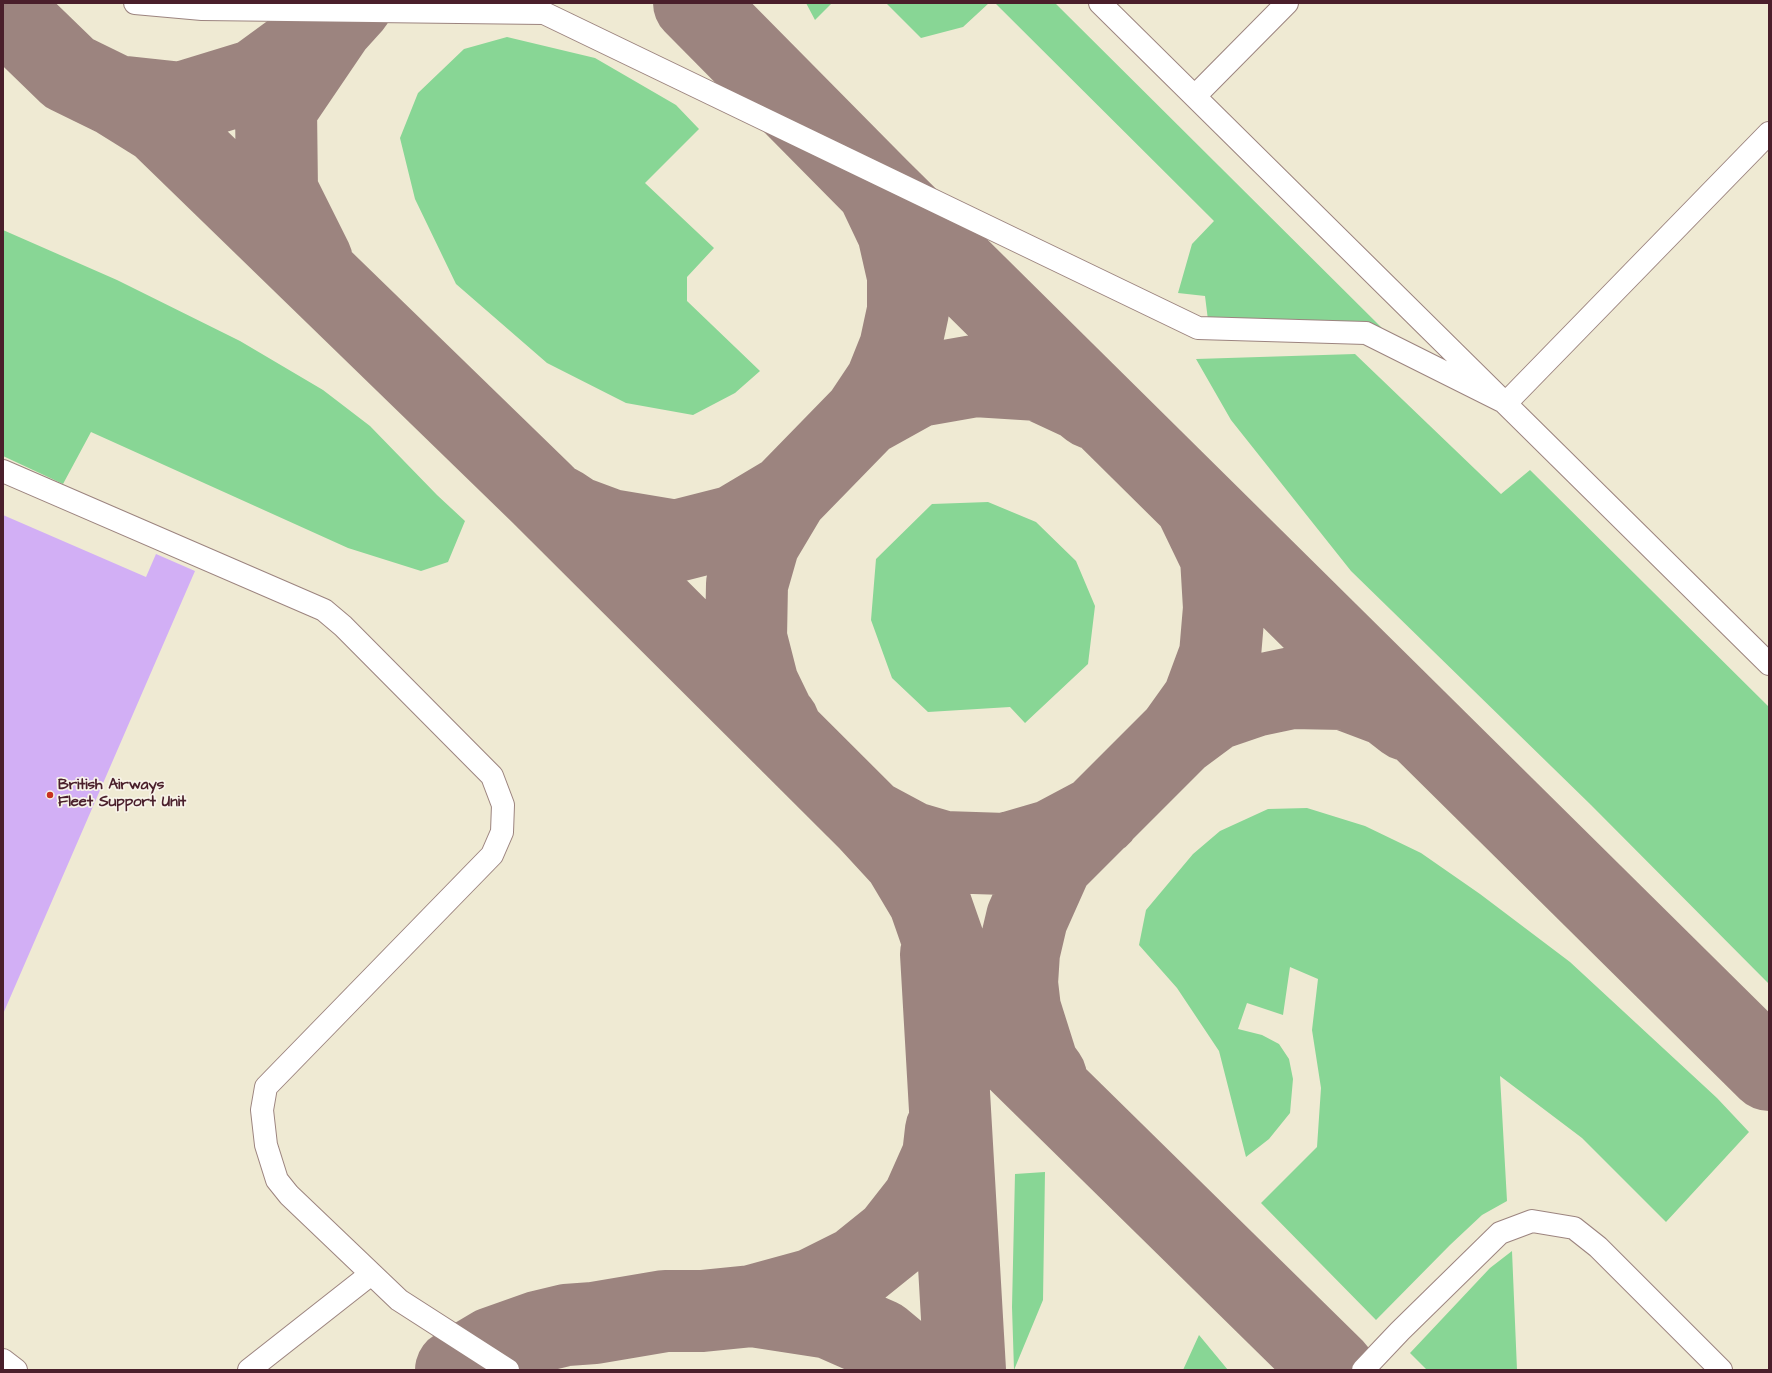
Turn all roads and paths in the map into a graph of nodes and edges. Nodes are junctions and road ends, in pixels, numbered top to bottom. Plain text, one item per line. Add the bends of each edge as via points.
1 (135, 3) edge
2 (1100, 3) edge
3 (1287, 3) edge
4 (1195, 96) junction
5 (1769, 133) edge
6 (1506, 403) junction
7 (3, 471) edge
8 (1769, 664) edge
9 (371, 1274) junction
10 (3, 1360) edge
11 (16, 1370) edge
12 (249, 1370) edge
13 (508, 1370) edge
14 (1363, 1370) edge
15 (1721, 1370) edge

1 - 6 lane via 202,8 544,13 1198,328 1366,333
2 - 4 lane
3 - 4 lane
4 - 6 lane
5 - 6 lane
6 - 8 lane
7 - 9 lane via 324,610 492,776 503,806 502,832 492,856 266,1087 262,1110 266,1145 277,1180 289,1195
9 - 12 lane
9 - 13 lane via 399,1300
10 - 11 lane
14 - 15 lane via 1500,1233 1532,1221 1574,1228 1598,1247

